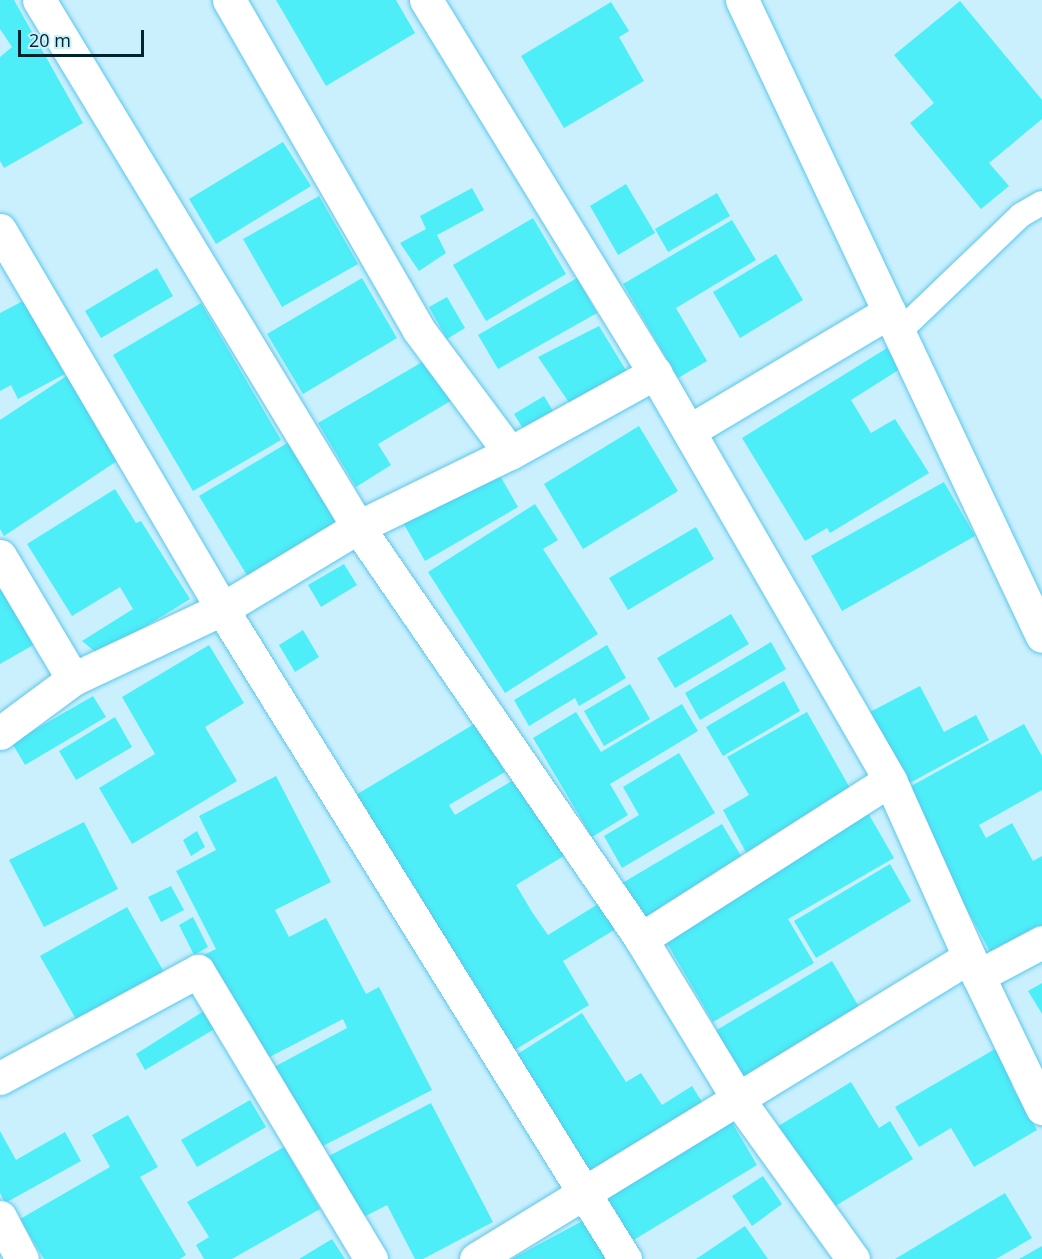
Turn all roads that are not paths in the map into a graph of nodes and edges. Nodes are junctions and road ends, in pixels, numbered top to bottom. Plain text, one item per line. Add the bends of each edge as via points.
1 (39, 0) edge
2 (230, 0) edge
3 (426, 0) edge
4 (742, 0) edge
5 (1042, 203) edge
6 (0, 230) edge
7 (894, 322) junction
8 (655, 373) junction
9 (689, 431) junction
10 (510, 453) junction
11 (358, 527) junction
12 (0, 556) edge
13 (222, 609) junction
14 (1042, 636) edge
15 (73, 679) junction
16 (0, 733) edge
17 (890, 780) junction
18 (640, 939) junction
19 (1042, 942) edge
20 (974, 966) junction
21 (0, 1078) edge
22 (738, 1099) junction
23 (1042, 1108) edge
24 (586, 1192) junction
25 (0, 1217) edge
26 (22, 1259) edge
27 (372, 1259) edge
28 (476, 1259) edge
29 (625, 1259) edge
30 (853, 1259) edge

1 - 11 street
2 - 10 street via 418,329
3 - 8 street
4 - 7 street
5 - 7 lane via 1021,215
6 - 13 street
7 - 9 street
7 - 14 street
8 - 9 street
8 - 10 street
9 - 17 street
10 - 11 street
11 - 13 street
11 - 18 street
12 - 15 street
13 - 15 street
13 - 24 street
15 - 16 street
17 - 18 street
17 - 20 street
18 - 22 street
19 - 20 street
20 - 22 street
20 - 23 street
21 - 27 street via 198,971
22 - 24 street
22 - 30 street
24 - 28 street
24 - 29 street
25 - 26 street

